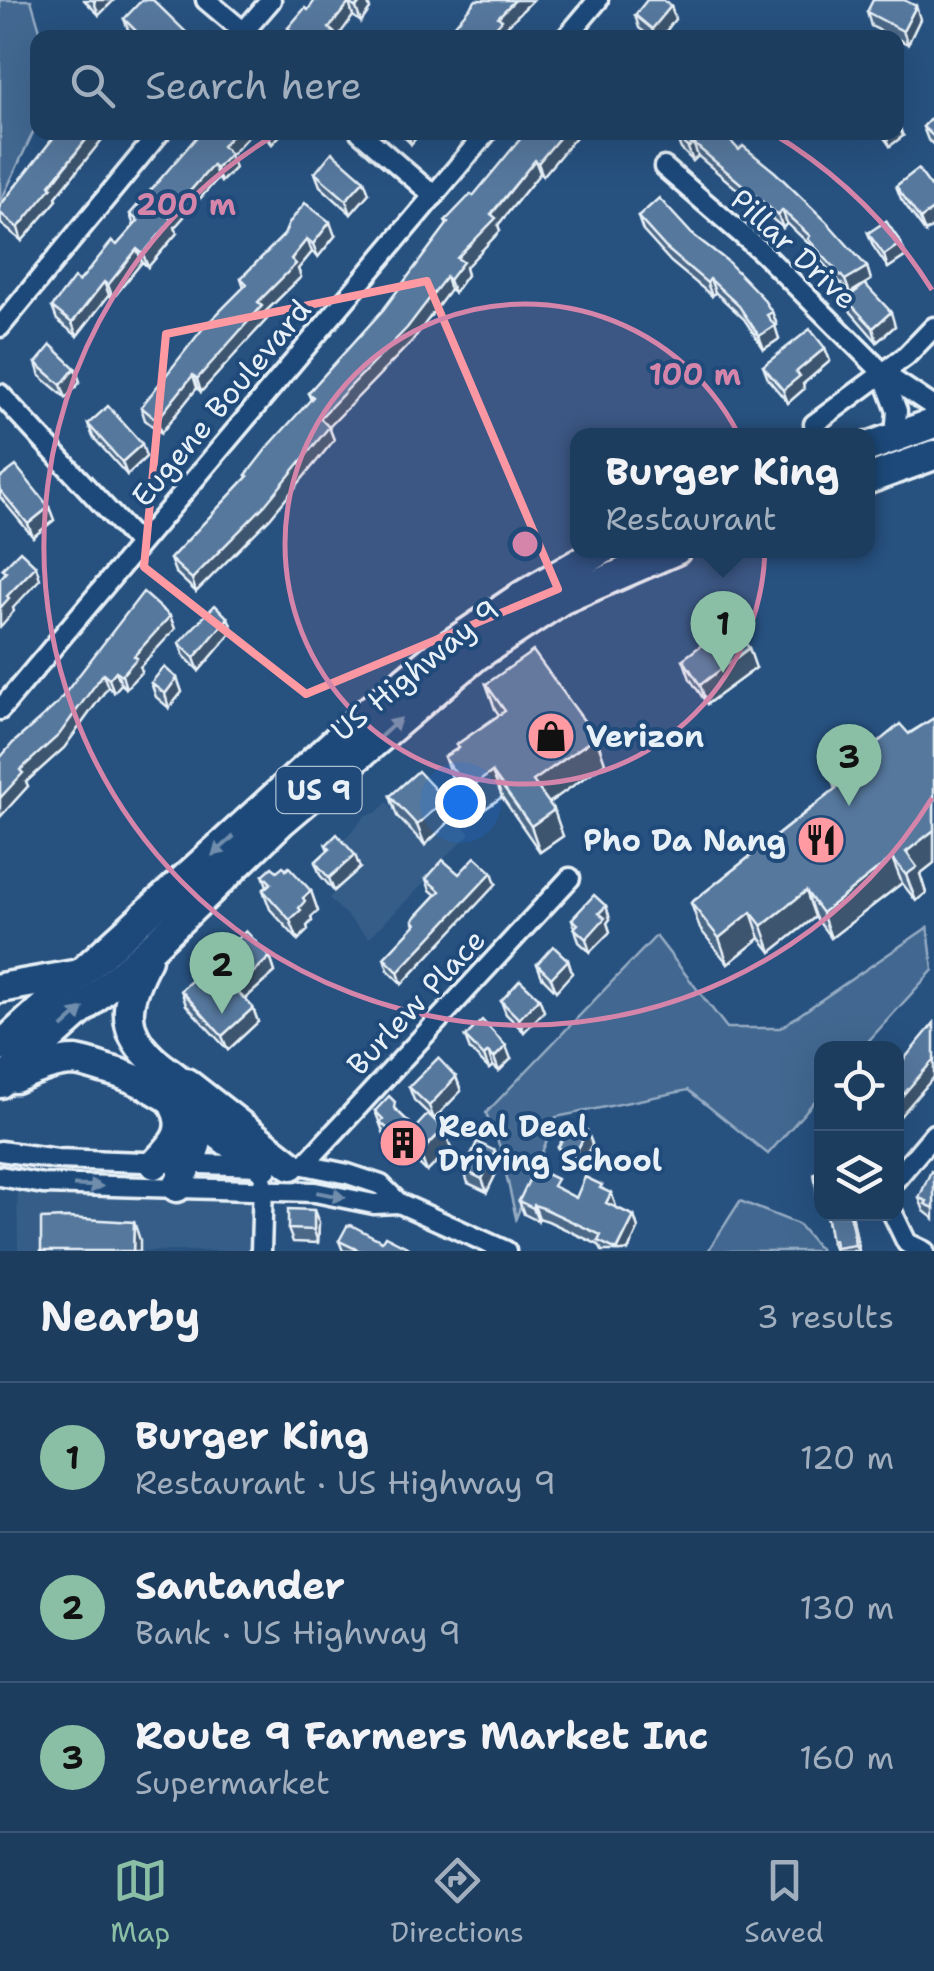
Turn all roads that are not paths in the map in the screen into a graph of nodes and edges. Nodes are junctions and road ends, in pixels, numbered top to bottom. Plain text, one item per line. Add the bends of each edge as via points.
1 (206, 0) edge
2 (271, 0) edge
3 (598, 0) edge
4 (239, 30) edge
5 (248, 30) edge
6 (573, 30) edge
7 (153, 140) edge
8 (369, 140) edge
9 (480, 140) edge
10 (664, 168) dead end
11 (434, 196) junction
12 (0, 327) edge
13 (934, 327) edge
14 (883, 374) junction
15 (0, 394) edge
16 (934, 408) edge
17 (934, 423) edge
18 (814, 424) dead end
19 (895, 437) junction
20 (875, 444) edge
21 (934, 455) edge
22 (875, 477) edge
23 (138, 543) junction
24 (588, 558) edge
25 (657, 558) edge
26 (0, 710) edge
27 (570, 878) dead end
28 (155, 944) junction
29 (82, 974) junction
30 (0, 988) edge
31 (0, 1047) edge
32 (0, 1084) edge
33 (176, 1089) junction
34 (200, 1117) junction
35 (934, 1134) edge
36 (0, 1150) edge
37 (155, 1164) junction
38 (904, 1170) edge
39 (280, 1172) junction
40 (183, 1175) junction
41 (0, 1176) edge
42 (398, 1202) junction
43 (896, 1221) edge
44 (261, 1251) edge
45 (506, 1251) edge
46 (924, 1251) edge

1 - 4 street
2 - 5 street
3 - 6 street
7 - 12 street
8 - 11 street
9 - 11 street, Eugene Boulevard
10 - 14 street, Pillar Drive via 762,252
11 - 23 street, Eugene Boulevard
13 - 14 street
14 - 16 street, Pillar Drive
14 - 18 street
14 - 19 street, Pillar Drive via 898,411
15 - 23 street
17 - 19 highway
19 - 20 highway
21 - 22 highway
23 - 26 street, Eugene Boulevard
24 -> 29 highway, US Highway 9 / US 9 via 444,649
28 -> 25 highway, US Highway 9 / US 9 via 282,821 476,656 560,600
27 - 39 street, Burlew Place
32 -> 28 highway, US Highway 9 / US 9
28 - 33 highway via 127,1010 134,1037
29 - 30 highway
29 - 31 highway, US Highway 9 / US 9
32 - 33 highway via 76,1061
33 - 34 highway
33 - 37 highway via 180,1132
33 - 39 highway
34 - 39 highway via 231,1146
34 - 40 highway
35 - 38 street
36 - 37 street
37 - 40 street
39 - 40 street
39 - 40 street
39 -> 42 street via 315,1192
39 - 42 street via 348,1174 381,1185
39 - 44 street
41 -> 40 street via 43,1184
42 - 45 street
43 - 46 street via 907,1243

